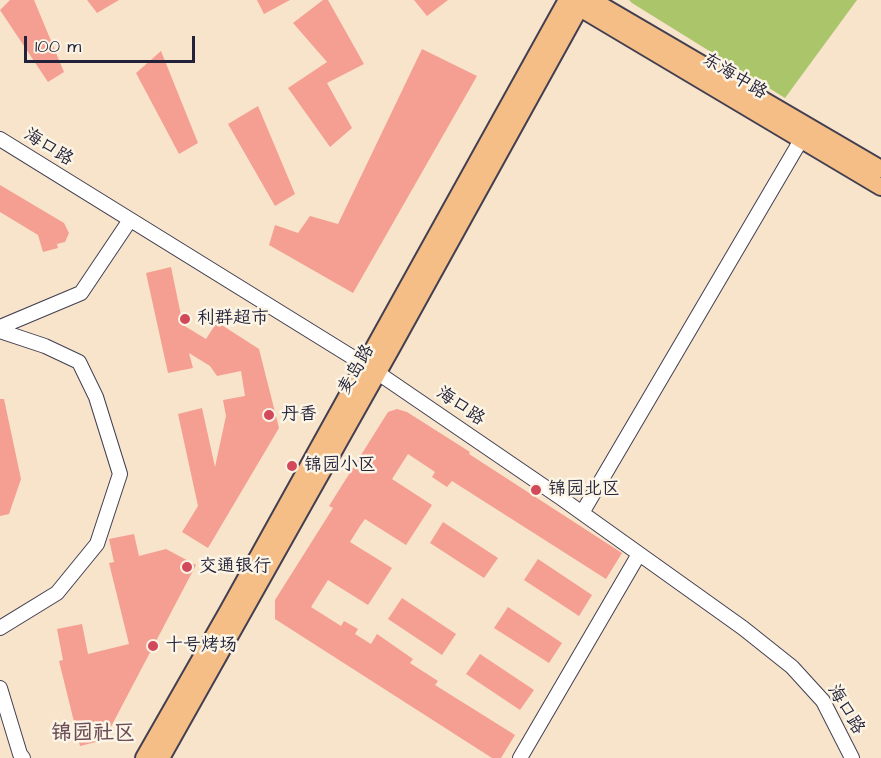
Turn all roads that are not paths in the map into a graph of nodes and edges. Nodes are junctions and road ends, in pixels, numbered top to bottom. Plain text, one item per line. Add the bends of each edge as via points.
1 (576, 1) edge
2 (0, 139) edge
3 (801, 140) junction
4 (881, 169) edge
5 (881, 187) edge
6 (130, 220) junction
7 (0, 327) edge
8 (0, 331) edge
9 (371, 369) junction
10 (582, 513) junction
11 (639, 554) junction
12 (0, 628) edge
13 (0, 688) edge
14 (162, 757) edge
15 (23, 758) edge
16 (144, 758) edge
17 (520, 758) edge
18 (852, 758) edge

1 - 3 main road, 东海中路
1 - 4 main road, 东海中路
1 - 9 main road, 麦岛路
2 - 6 street, 海口路
3 - 5 main road, 东海中路
3 - 10 street
6 - 7 street via 81,293
6 - 9 street, 海口路
8 - 12 street via 79,362 96,397 120,474 97,544 57,593
9 - 10 street, 海口路
9 - 14 main road, 麦岛路
9 - 16 main road, 麦岛路
10 - 11 street, 海口路
11 - 17 street
11 - 18 street, 海口路 via 792,667 823,701
13 - 15 street

